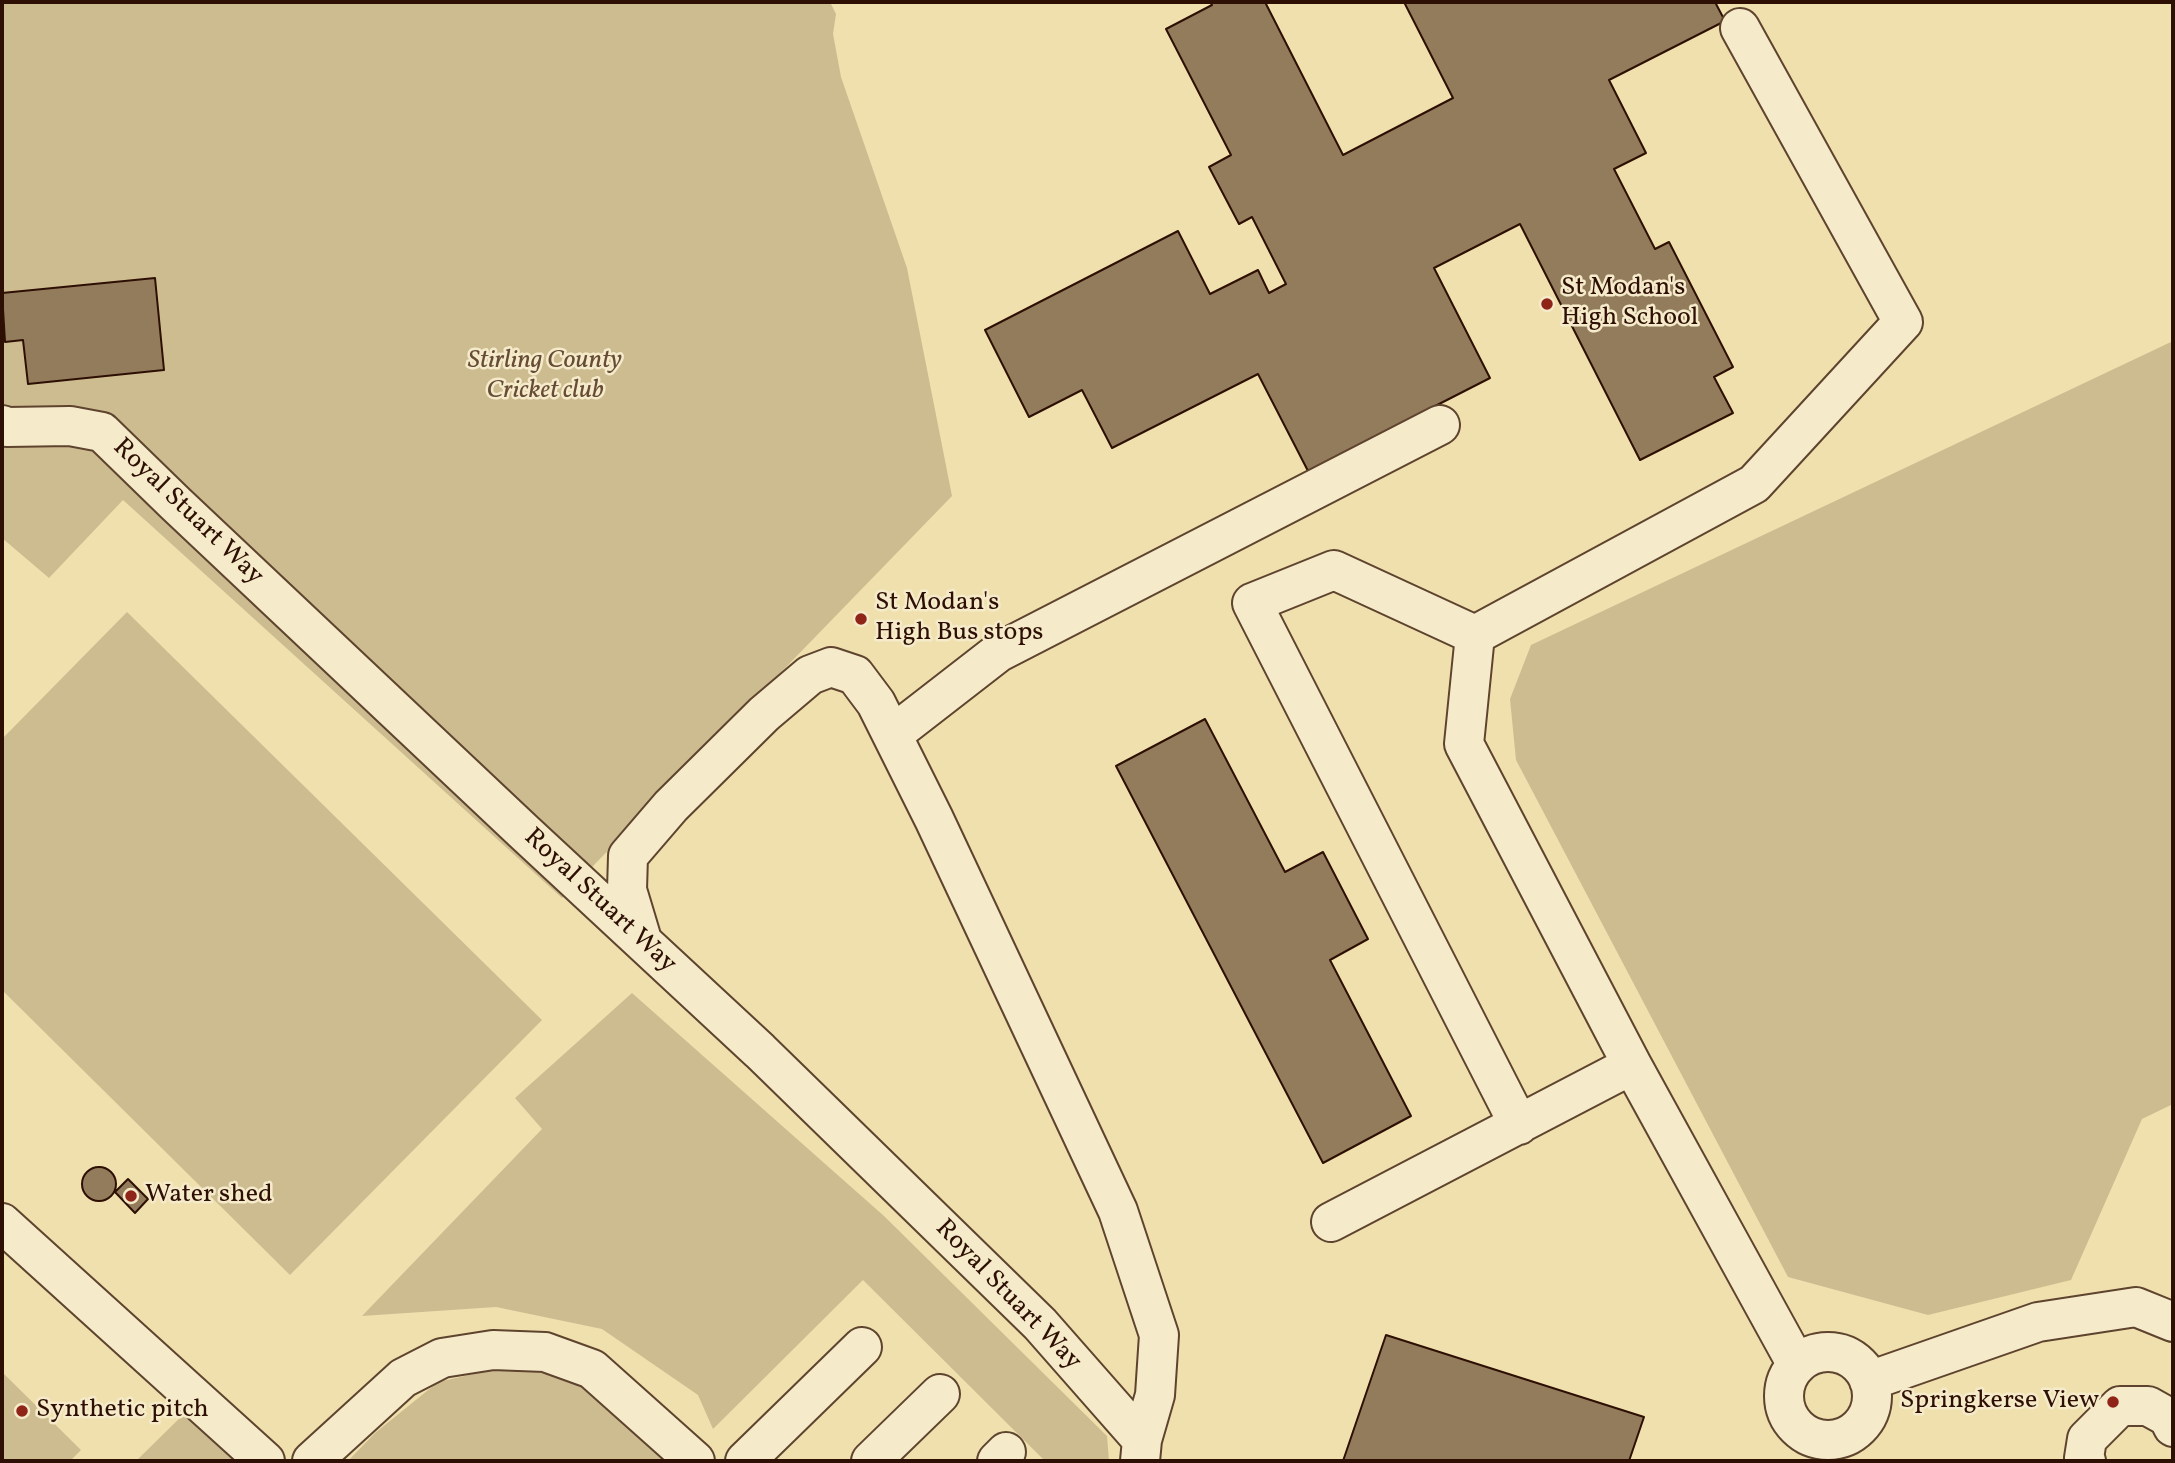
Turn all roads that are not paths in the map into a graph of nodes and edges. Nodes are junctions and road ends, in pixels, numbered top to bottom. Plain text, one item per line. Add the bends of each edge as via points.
1 (1740, 29) dead end
2 (2, 425) edge
3 (1440, 425) dead end
4 (1475, 635) junction
5 (892, 735) junction
6 (642, 942) junction
7 (1632, 1065) junction
8 (1519, 1125) junction
9 (1331, 1222) dead end
10 (2, 1223) edge
11 (2173, 1322) edge
12 (862, 1347) dead end
13 (1797, 1365) junction
14 (1869, 1381) junction
15 (940, 1394) dead end
16 (2173, 1427) edge
17 (1799, 1448) edge
18 (1141, 1451) edge
19 (265, 1461) edge
20 (312, 1461) edge
21 (695, 1461) edge
22 (744, 1461) edge
23 (871, 1461) edge
24 (2086, 1461) edge

1 - 4 street via 1903,322 1754,484
2 - 6 street, Royal Stuart Way via 70,426 102,432
3 - 5 street via 999,652
4 - 7 street via 1464,744
4 - 8 street via 1334,570 1252,603
5 - 6 street via 855,675 831,667 810,675 764,713 628,856 627,890
5 - 18 street via 1118,1211 1159,1335 1155,1395
6 - 18 street, Royal Stuart Way via 1040,1324
7 - 8 street
7 - 13 street
8 - 9 street
10 - 19 street
11 - 14 street via 2136,1307 2038,1321
12 - 22 street
13 - 14 street via 1809,1356 1837,1353 1860,1365
13 - 17 street via 1784,1391
14 - 17 street via 1872,1396 1857,1430
15 - 23 street
16 - 24 street via 2168,1417 2148,1406 2120,1406 2088,1439
20 - 21 street via 403,1378 442,1358 493,1350 545,1352 592,1369

